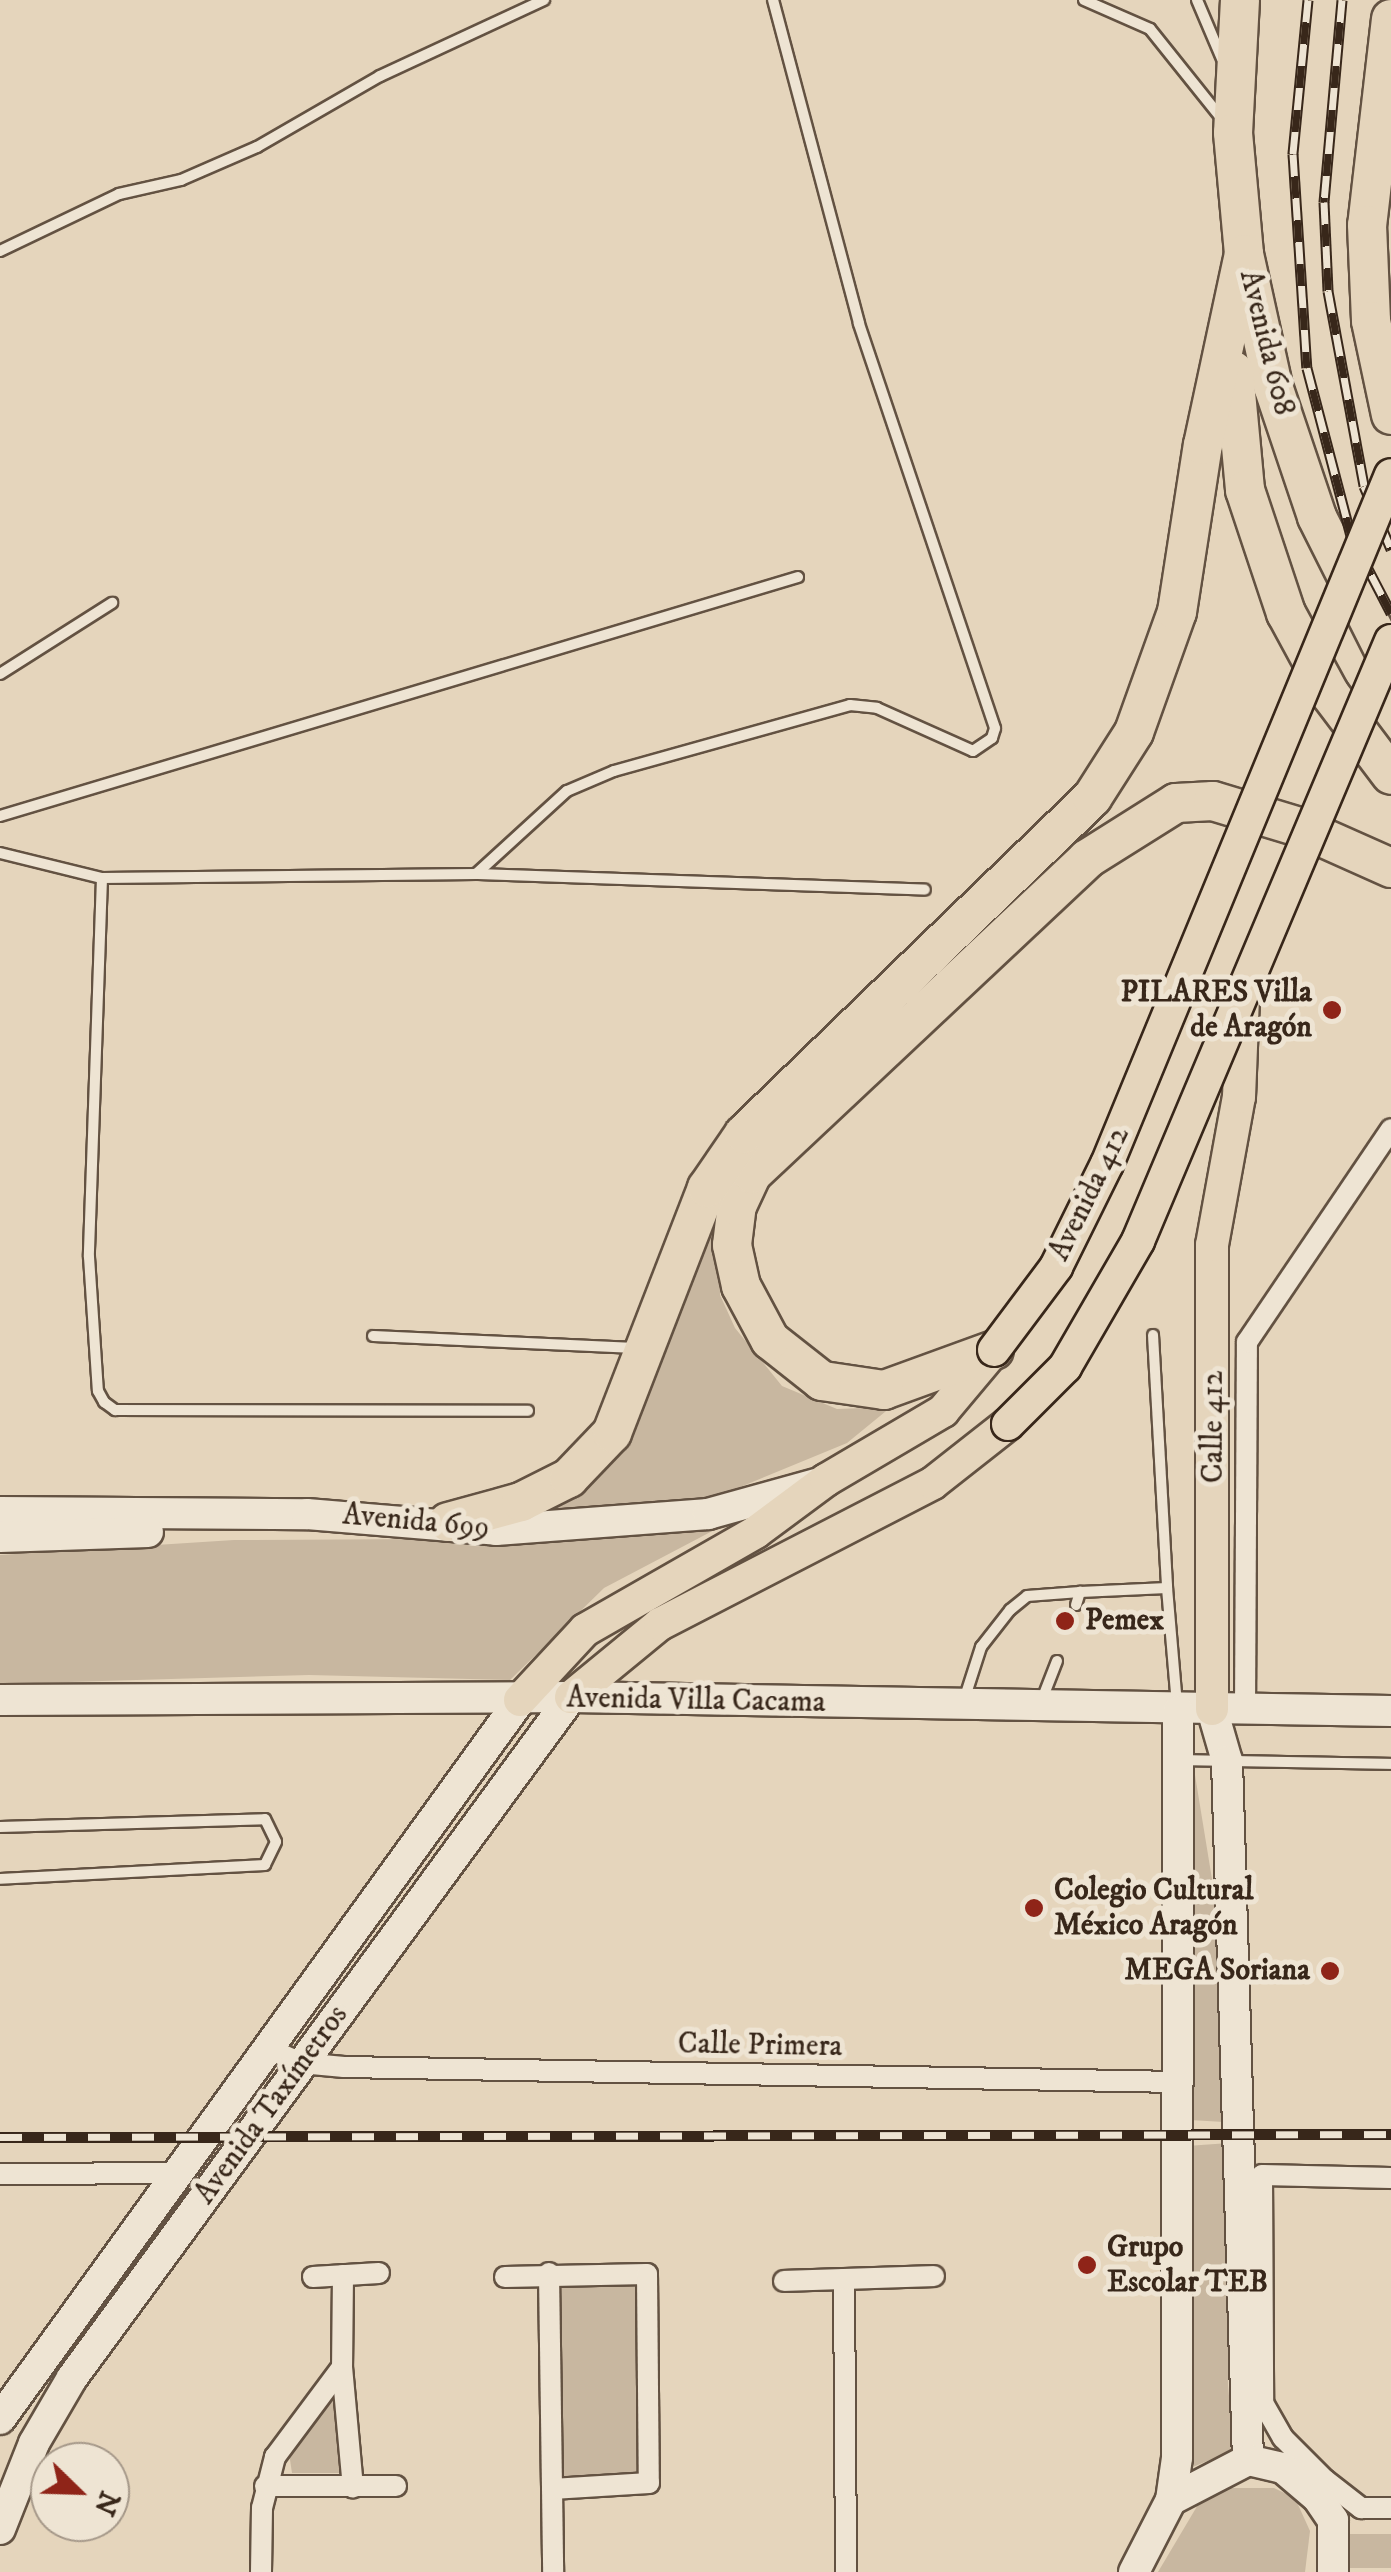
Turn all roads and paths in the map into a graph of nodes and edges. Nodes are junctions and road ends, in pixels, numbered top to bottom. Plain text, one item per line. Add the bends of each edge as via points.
1 (544, 0) edge
2 (773, 0) edge
3 (1084, 0) edge
4 (1197, 0) edge
5 (1240, 0) edge
6 (1391, 19) edge
7 (1234, 85) junction
8 (1233, 133) junction
9 (0, 251) edge
10 (1244, 254) junction
11 (1391, 416) edge
12 (1391, 475) edge
13 (798, 578) dead end
14 (112, 603) dead end
15 (1391, 641) edge
16 (1391, 664) edge
17 (0, 674) edge
18 (1391, 774) edge
19 (0, 816) edge
20 (0, 853) edge
21 (1391, 868) edge
22 (476, 874) junction
23 (102, 878) junction
24 (926, 890) dead end
25 (1243, 997) junction
26 (1391, 1129) edge
27 (1152, 1335) dead end
28 (373, 1336) dead end
29 (644, 1348) junction
30 (994, 1350) junction
31 (528, 1411) dead end
32 (826, 1480) junction
33 (0, 1512) edge
34 (224, 1513) junction
35 (448, 1522) junction
36 (0, 1537) edge
37 (1168, 1588) junction
38 (1080, 1592) junction
39 (1076, 1605) dead end
40 (1057, 1661) dead end
41 (571, 1697) junction
42 (0, 1700) edge
43 (520, 1700) junction
44 (962, 1706) junction
45 (1038, 1707) junction
46 (1212, 1710) junction
47 (1246, 1710) junction
48 (1178, 1711) junction
49 (1391, 1712) edge
50 (1178, 1760) junction
51 (1227, 1761) junction
52 (1391, 1764) edge
53 (0, 1827) edge
54 (0, 1878) edge
55 (265, 2047) junction
56 (300, 2063) junction
57 (1176, 2082) junction
58 (175, 2172) junction
59 (0, 2174) edge
60 (1391, 2178) edge
61 (379, 2273) dead end
62 (549, 2273) junction
63 (343, 2275) junction
64 (505, 2276) dead end
65 (934, 2276) dead end
66 (313, 2277) dead end
67 (844, 2278) junction
68 (784, 2281) dead end
69 (342, 2367) junction
70 (0, 2419) edge
71 (1248, 2460) junction
72 (265, 2486) junction
73 (396, 2486) dead end
74 (352, 2487) junction
75 (552, 2489) junction
76 (1171, 2500) junction
77 (1391, 2508) edge
78 (1333, 2520) junction
79 (1391, 2521) edge
80 (0, 2528) edge
81 (262, 2572) edge
82 (553, 2572) edge
83 (846, 2572) edge
84 (1134, 2572) edge
85 (1334, 2572) edge

1 - 9 lane via 380,76 257,147 181,180 118,194
2 - 22 lane via 858,323 995,728 992,738 973,752 877,708 850,704 614,771 566,791
3 - 8 lane via 1150,29
4 - 7 lane
5 - 7 highway, Avenida 608
6 - 11 highway via 1367,225 1372,321
7 - 8 highway, Avenida 608
8 - 10 highway, Avenida 608
10 - 16 highway, Avenida 608 via 1273,386 1317,517
10 - 18 highway via 1234,406 1245,490 1286,613 1330,694
10 - 29 highway via 1203,444 1177,612 1134,732 1092,798 744,1134 707,1188
12 - 30 main road, Avenida 412, bridge via 1107,1164 1056,1267
13 - 19 lane
14 - 17 lane
15 - 25 main road, Avenida 412, bridge
20 - 23 lane
21 - 30 highway via 1282,822 1212,801 1176,802 1087,858 752,1174 732,1245 740,1286 770,1340 822,1381 884,1390
22 - 23 lane
22 - 24 lane
23 - 31 lane via 89,1257 104,1402 115,1410
25 - 41 main road, Avenida 412, bridge via 1138,1240 1065,1367 1008,1424 933,1483 660,1624
25 - 46 main road via 1238,1097 1212,1246
26 - 47 street, Calle 412 via 1247,1342
27 - 37 lane
28 - 29 lane
29 - 35 highway via 612,1433 569,1478 522,1502
30 - 32 main road, Avenida 412 via 943,1411
32 - 35 street, Avenida 699 via 708,1514 624,1525 496,1530
32 - 43 main road, Avenida 412 via 756,1532 585,1630
33 - 34 street, Avenida 699
34 - 35 street, Avenida 699
34 - 36 street via 152,1532
37 - 38 lane
37 - 48 lane
38 - 39 lane
38 - 44 lane via 1027,1596 1010,1610 981,1647
40 - 45 lane
41 - 43 street, Avenida Villa Cacama
41 - 44 street, Avenida Villa Cacama
41 - 56 street, Avenida Taxímetros
42 - 43 street, Avenida Villa Cacama
43 - 55 street, Avenida Taxímetros
44 - 45 street, Avenida Villa Cacama
45 - 48 street, Avenida Villa Cacama
46 - 47 street, Avenida Villa Cacama
46 - 48 street, Avenida Villa Cacama
46 - 51 street
47 - 49 street, Avenida Villa Cacama
48 - 50 street
50 - 51 lane
50 - 57 street
51 - 52 lane
51 - 71 street
53 - 54 lane via 265,1820 276,1842 264,1865
55 - 56 street, Calle Primera
55 - 58 street, Avenida Taxímetros
56 - 57 street, Calle Primera
56 - 80 street, Avenida Taxímetros via 72,2378 34,2443
57 - 76 street via 1177,2458
58 - 59 street
58 - 70 street, Avenida Taxímetros
60 - 77 street via 1262,2175 1262,2403 1282,2438 1325,2480 1362,2508
61 - 63 street
62 - 64 street
62 - 75 street
62 - 75 street via 648,2274 649,2483
63 - 66 street
63 - 69 street
65 - 67 street
67 - 68 street
67 - 83 street
69 - 72 street via 275,2457
69 - 74 street
71 - 76 street
71 - 78 street via 1283,2468
72 - 74 street
72 - 81 street
73 - 74 street
75 - 82 street
76 - 84 street
78 - 79 street
78 - 85 street

